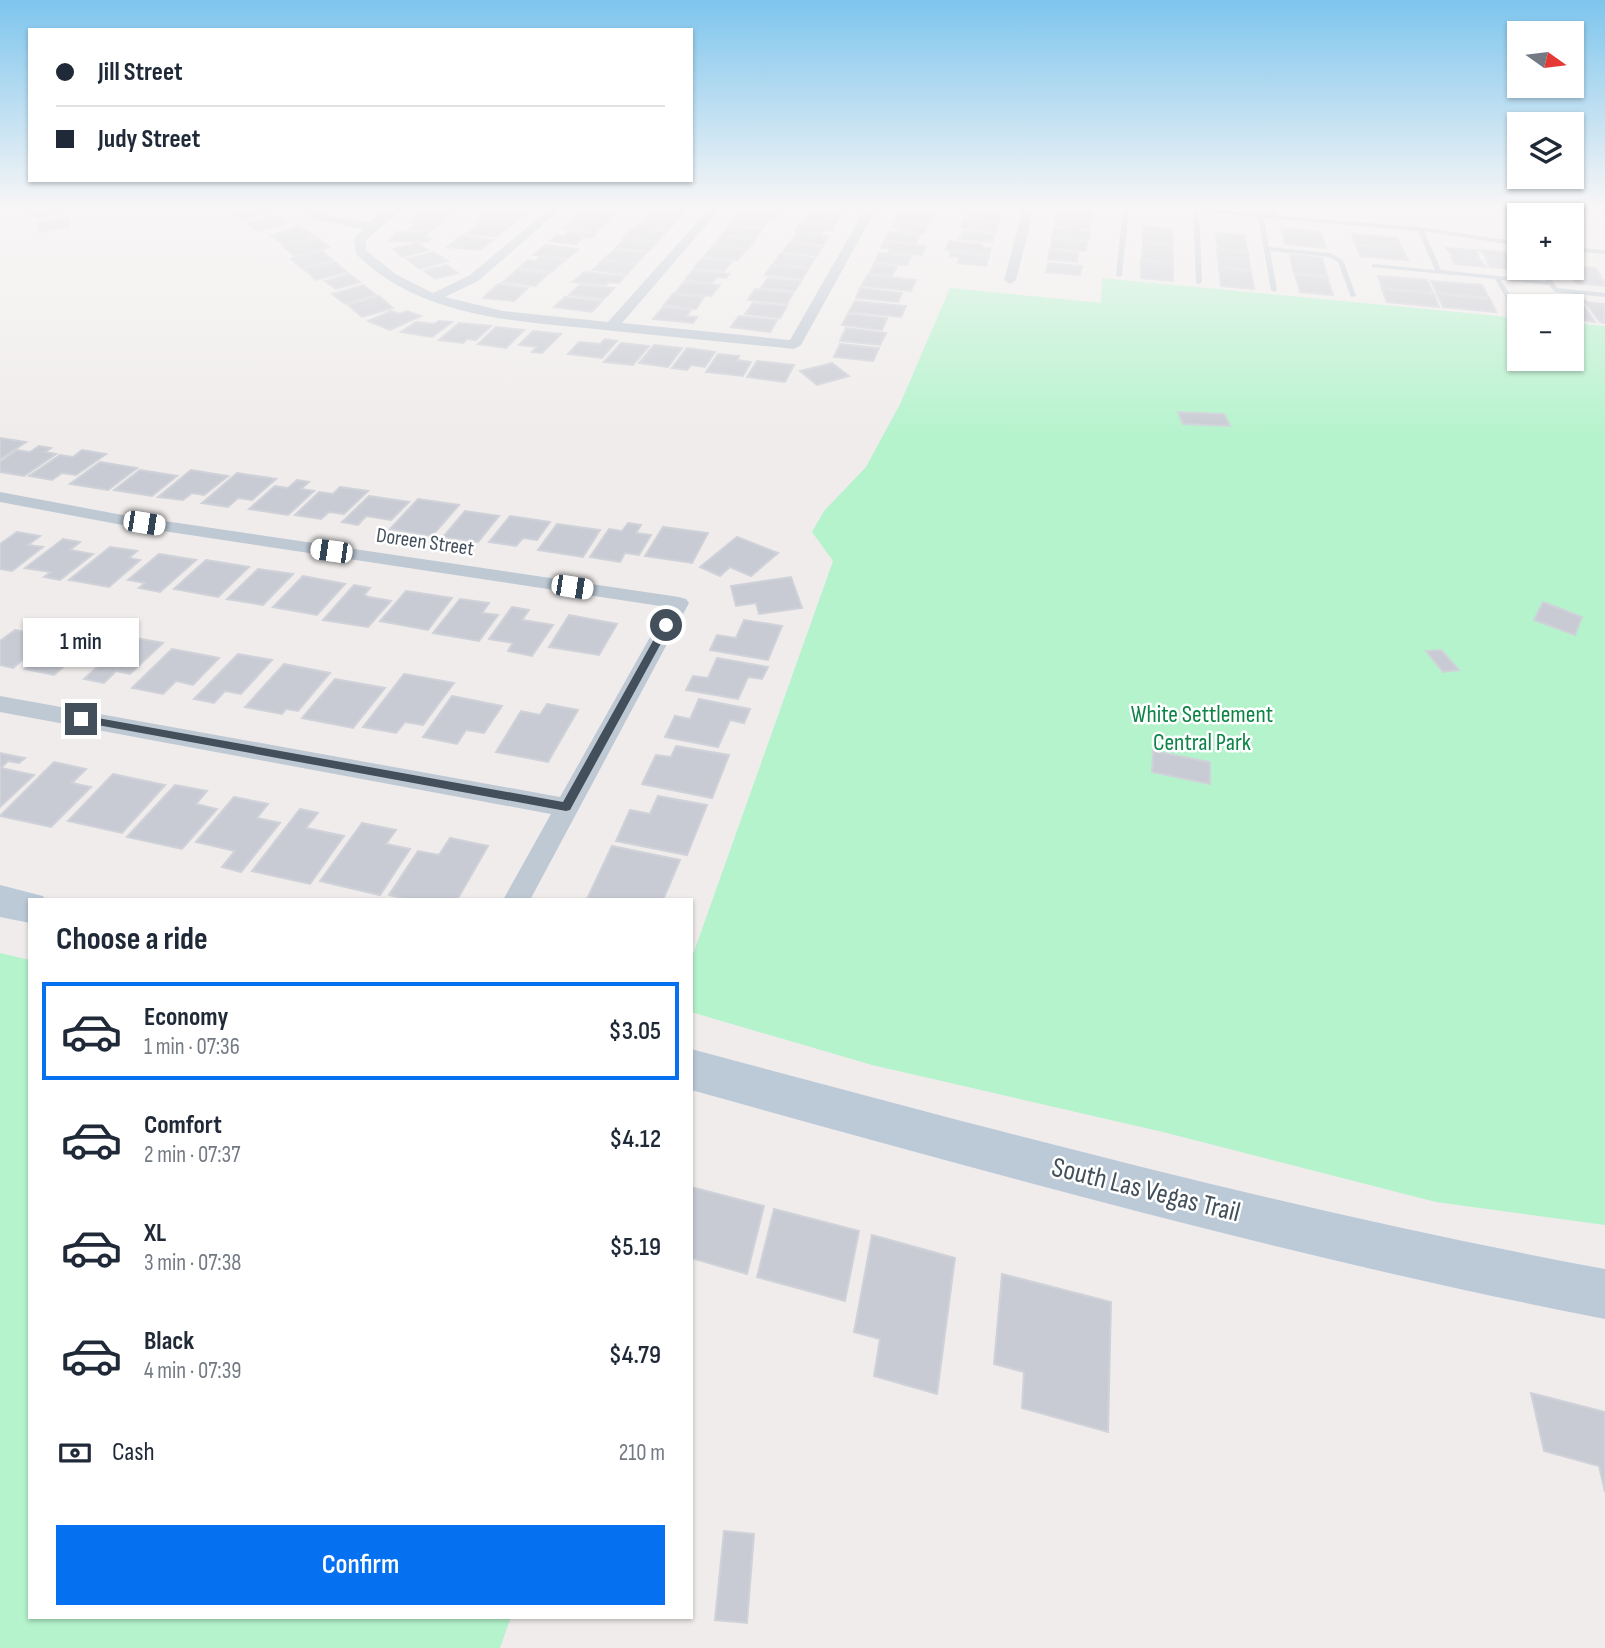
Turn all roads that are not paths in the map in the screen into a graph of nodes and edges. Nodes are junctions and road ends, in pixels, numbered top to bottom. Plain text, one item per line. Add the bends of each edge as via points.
1 (406, 286) edge
2 (458, 286) edge
3 (647, 286) edge
4 (827, 286) edge
5 (1273, 286) edge
6 (1350, 286) edge
7 (1553, 286) edge
8 (1274, 290) dead end
9 (1605, 295) edge
10 (1353, 296) dead end
11 (433, 298) junction
12 (612, 326) junction
13 (0, 498) edge
14 (0, 704) edge
15 (566, 807) junction
16 (517, 898) edge
17 (0, 901) edge
18 (28, 908) edge
19 (693, 1070) edge
20 (1605, 1294) edge

1 - 11 street
2 - 11 street
3 - 12 street
4 - 12 street via 794,345
5 - 8 lane
6 - 10 lane
7 - 9 lane via 1555,290
11 - 12 street via 503,315
13 - 15 street, Doreen Street via 679,603
14 - 15 street
15 - 16 street
17 - 18 main road
19 - 20 main road, South Las Vegas Trail via 1085,1177

